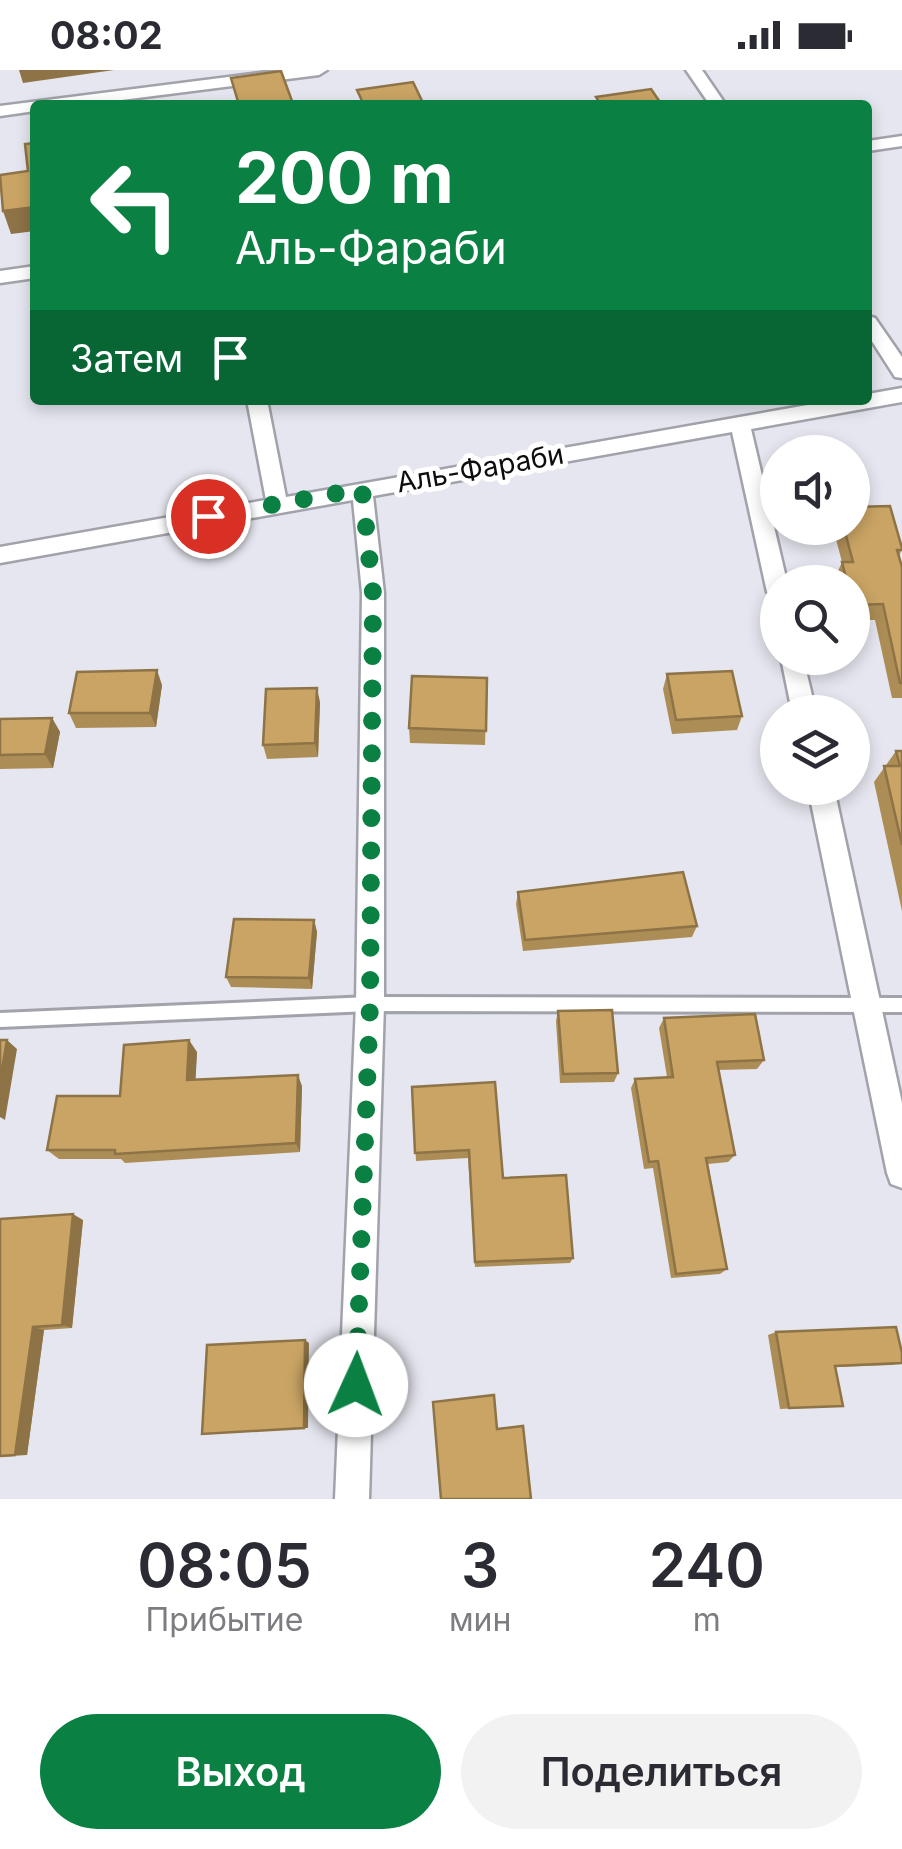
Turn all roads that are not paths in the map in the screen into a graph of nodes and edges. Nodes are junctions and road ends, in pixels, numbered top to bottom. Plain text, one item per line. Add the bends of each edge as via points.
1 (319, 70) edge
2 (694, 70) edge
3 (177, 78) edge
4 (69, 100) edge
5 (715, 100) edge
6 (30, 107) edge
7 (0, 111) edge
8 (902, 141) edge
9 (872, 145) edge
10 (30, 273) edge
11 (0, 276) edge
12 (872, 328) edge
13 (902, 372) edge
14 (902, 395) edge
15 (872, 400) edge
16 (258, 405) edge
17 (844, 405) edge
18 (740, 423) junction
19 (362, 489) junction
20 (276, 504) junction
21 (0, 556) edge
22 (772, 565) edge
23 (824, 805) edge
24 (370, 1004) junction
25 (868, 1004) junction
26 (902, 1005) edge
27 (0, 1020) edge
28 (902, 1172) edge
29 (352, 1499) edge

1 - 3 street
2 - 5 street
3 - 4 street
6 - 7 street
8 - 9 street
10 - 11 street
12 - 13 street
14 - 15 street, Аль-Фараби
16 - 20 street
17 - 18 street, Аль-Фараби
18 - 19 street, Аль-Фараби
18 - 22 street
19 - 20 street, Аль-Фараби
19 - 24 street via 373,593
20 - 21 street, Аль-Фараби
23 - 25 street
24 - 25 lane
24 - 27 lane
24 - 29 street
25 - 26 lane
25 - 28 street

